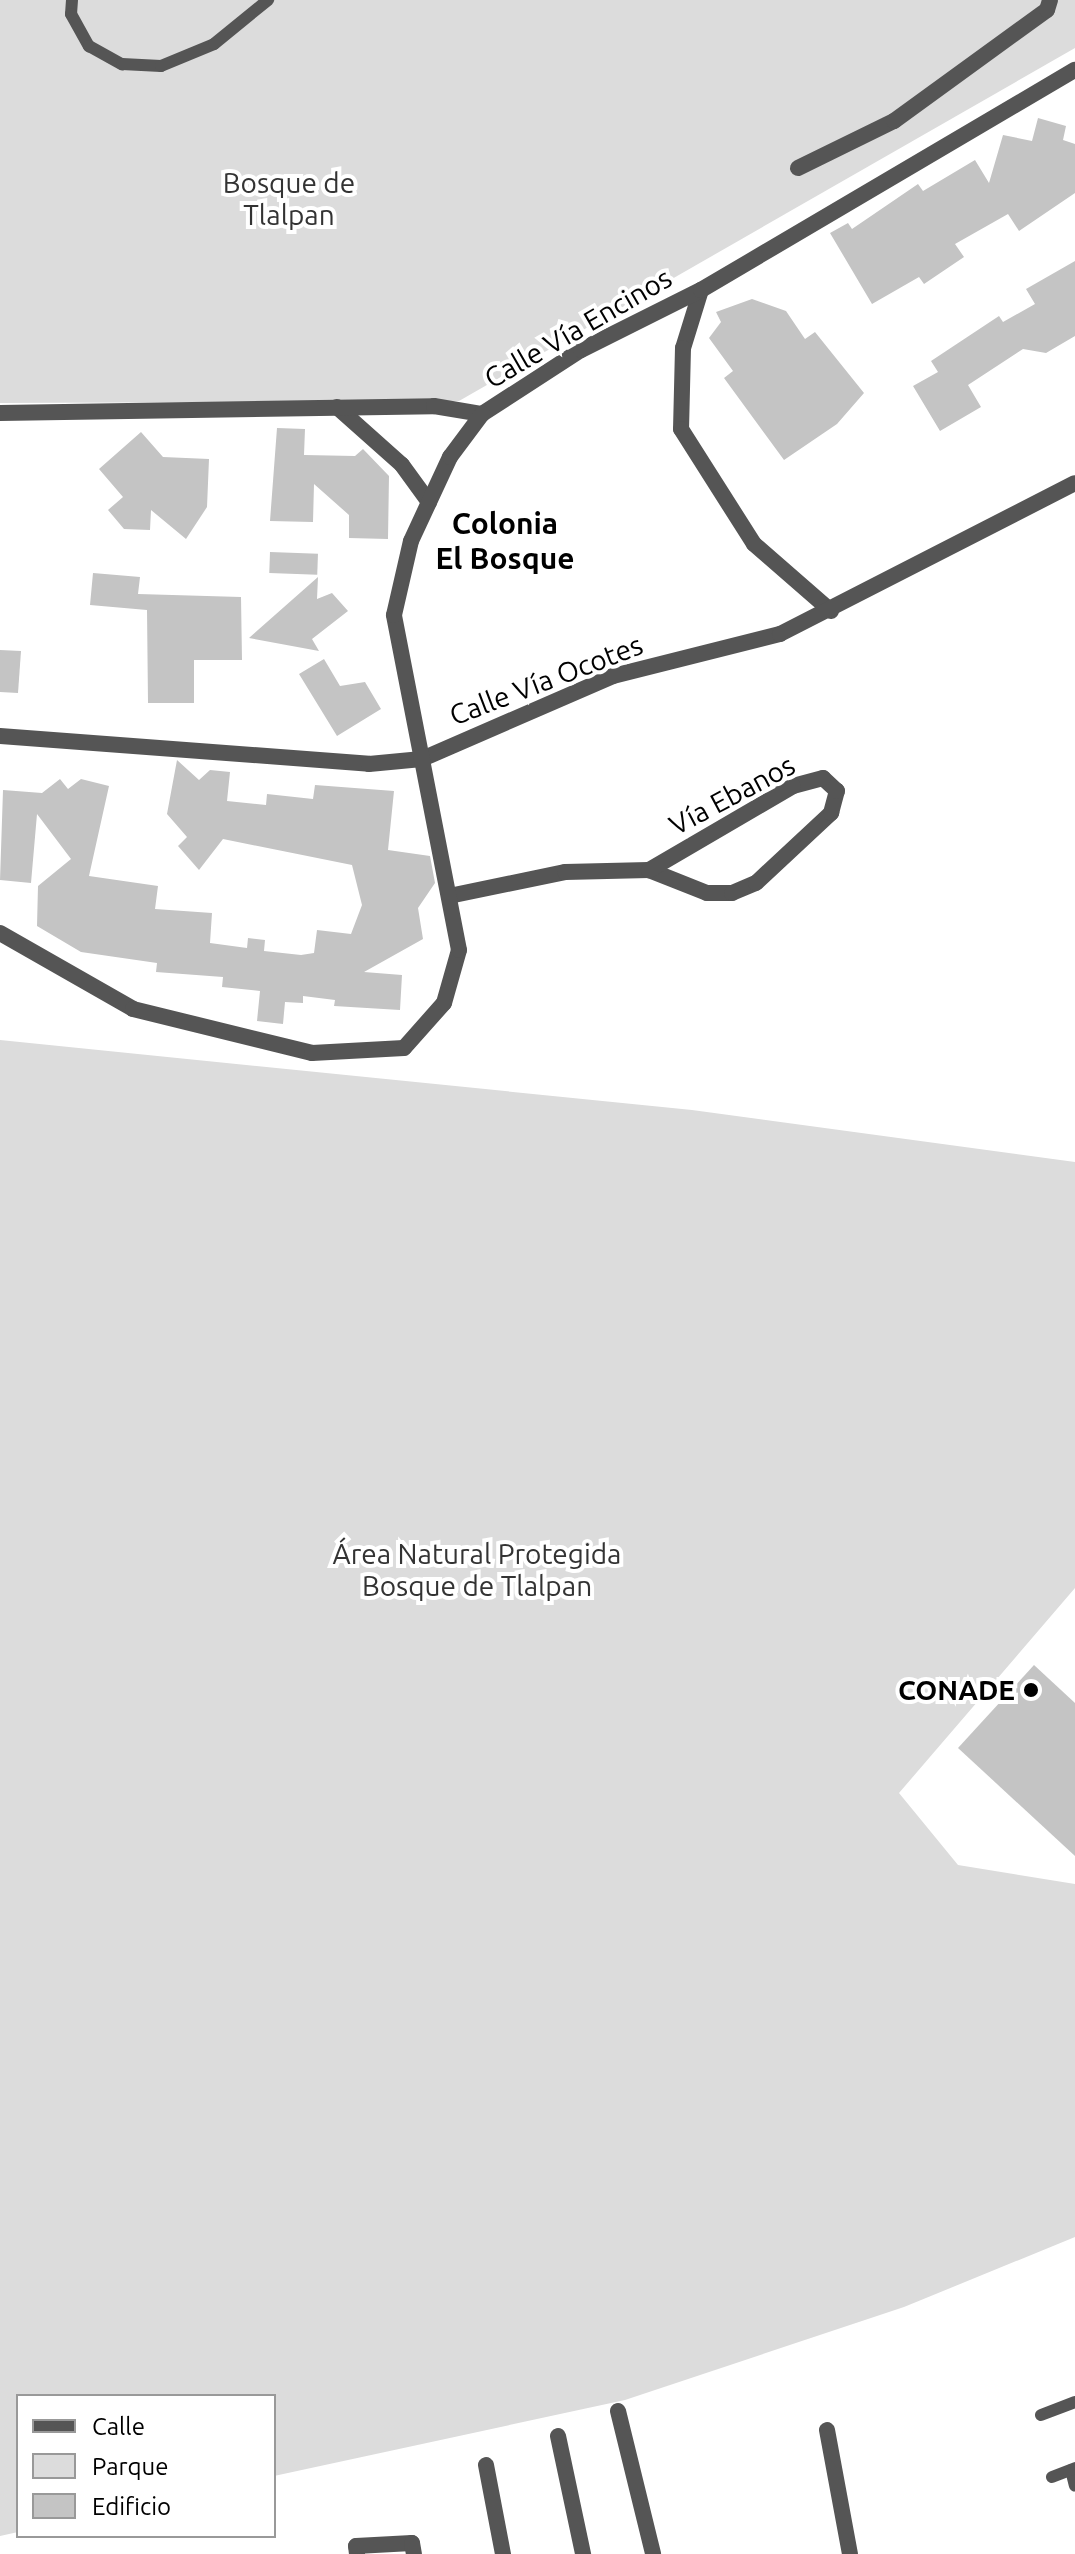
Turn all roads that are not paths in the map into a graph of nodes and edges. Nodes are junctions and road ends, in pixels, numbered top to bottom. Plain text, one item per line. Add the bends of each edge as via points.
1 (72, 0) edge
2 (268, 0) edge
3 (1050, 0) edge
4 (1075, 70) edge
5 (829, 154) dead end
6 (701, 290) junction
7 (337, 407) junction
8 (0, 413) edge
9 (482, 414) junction
10 (1075, 483) edge
11 (429, 502) junction
12 (831, 611) junction
13 (0, 736) edge
14 (422, 759) junction
15 (649, 870) junction
16 (454, 895) junction
17 (0, 933) edge
18 (1075, 2402) edge
19 (618, 2411) dead end
20 (1041, 2415) dead end
21 (827, 2430) dead end
22 (558, 2436) dead end
23 (486, 2465) dead end
24 (1073, 2469) edge
25 (1052, 2477) dead end
26 (1075, 2486) edge
27 (357, 2554) edge
28 (414, 2554) edge
29 (503, 2554) edge
30 (583, 2554) edge
31 (653, 2554) edge
32 (850, 2554) edge

1 - 2 lane via 71,14 89,46 122,64 161,66 214,44
3 - 5 street via 1047,10 894,121
4 - 6 street, Calle Vía Encinos
6 - 9 street, Calle Vía Encinos via 581,350
6 - 12 street via 683,348 681,429 754,544
7 - 8 street, Calle Vía Encinos
7 - 9 street, Calle Vía Encinos
7 - 11 street via 392,454
9 - 11 street
10 - 12 street, Calle Vía Ocotes
11 - 14 street via 394,615
12 - 14 street, Calle Vía Ocotes via 780,634 613,676
13 - 14 street, Calle Vía Ocotes via 369,764
14 - 16 street
15 - 15 street, Vía Ebanos via 707,893 756,883 831,813 837,791 823,778 793,786
15 - 16 street, Vía Ebanos via 565,872
16 - 17 street via 459,950 444,1003 404,1048 312,1053 133,1009
18 - 20 lane
19 - 31 street
21 - 32 street
22 - 30 street
23 - 29 street
24 - 25 lane
24 - 26 lane
27 - 28 street via 356,2546 412,2543

